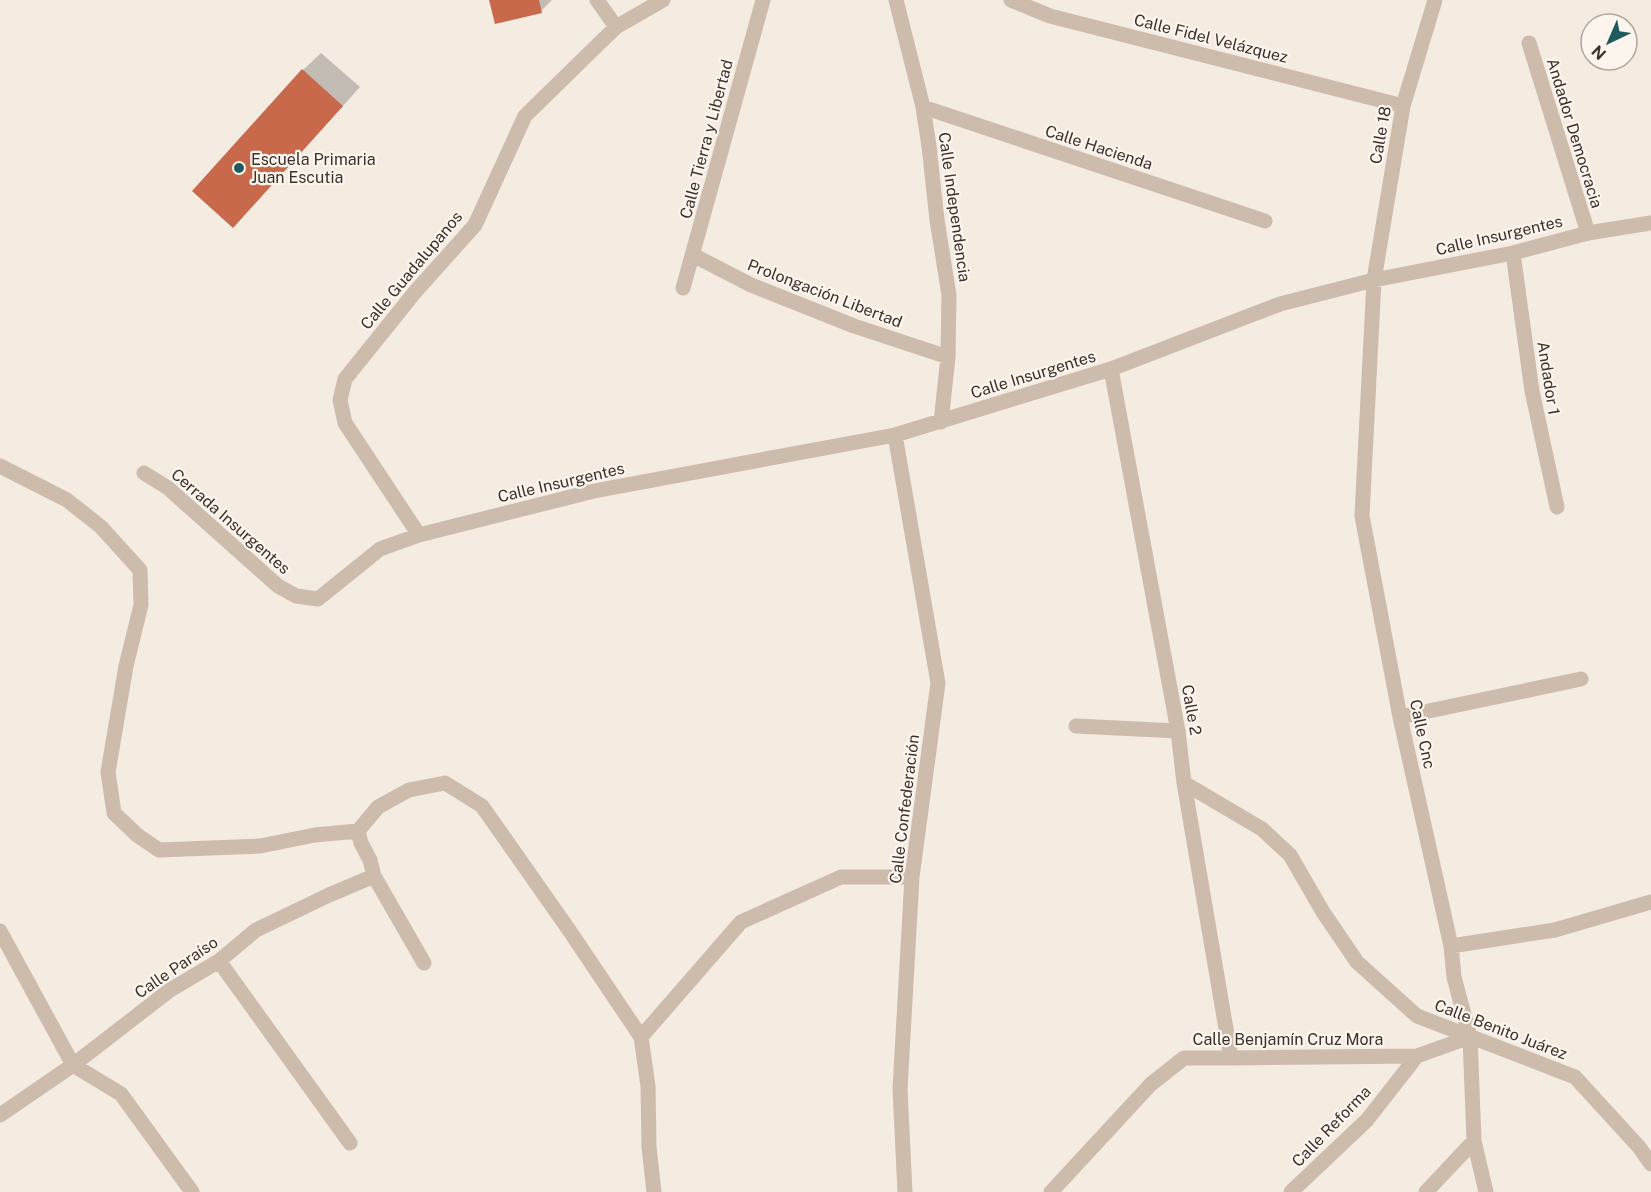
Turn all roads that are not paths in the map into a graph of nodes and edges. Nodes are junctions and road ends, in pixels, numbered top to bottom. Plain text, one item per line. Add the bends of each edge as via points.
1 (597, 0) edge
2 (663, 0) edge
3 (764, 0) edge
4 (896, 0) edge
5 (1011, 0) edge
6 (1435, 0) edge
7 (616, 27) junction
8 (1529, 43) dead end
9 (1403, 106) junction
10 (923, 108) junction
11 (1265, 221) dead end
12 (1651, 224) edge
13 (1588, 233) junction
14 (1513, 253) junction
15 (693, 255) junction
16 (1374, 280) junction
17 (683, 288) dead end
18 (948, 357) junction
19 (1111, 369) junction
20 (941, 422) junction
21 (895, 435) junction
22 (0, 466) edge
23 (144, 473) dead end
24 (1557, 507) dead end
25 (419, 535) junction
26 (1581, 679) dead end
27 (1400, 717) junction
28 (1076, 726) dead end
29 (1178, 731) junction
30 (1184, 783) junction
31 (358, 831) junction
32 (374, 876) junction
33 (912, 877) junction
34 (1651, 902) edge
35 (0, 931) edge
36 (1451, 946) junction
37 (219, 961) junction
38 (424, 963) dead end
39 (641, 1037) junction
40 (1470, 1037) junction
41 (1417, 1056) junction
42 (1231, 1058) junction
43 (73, 1065) junction
44 (0, 1115) edge
45 (1474, 1141) junction
46 (350, 1143) dead end
47 (1651, 1164) edge
48 (192, 1192) edge
49 (654, 1192) edge
50 (905, 1192) edge
51 (1051, 1192) edge
52 (1291, 1192) edge
53 (1426, 1192) edge
54 (1486, 1192) edge

1 - 7 street
2 - 7 street, Calle Guadalupanos
3 - 15 street, Calle Tierra y Libertad
4 - 10 street, Calle Independencia
5 - 9 street, Calle Fidel Velázquez via 1050,16
6 - 9 street, Calle 18
7 - 25 street, Calle Guadalupanos via 525,116 475,225 345,379 340,400 345,423
8 - 13 street, Andador Democracia
9 - 16 street, Calle 18
10 - 11 street, Calle Hacienda
10 - 18 street, Calle Independencia via 949,295
12 - 13 street, Calle Insurgentes
13 - 14 street, Calle Insurgentes
14 - 16 street, Calle Insurgentes
14 - 24 street, Andador 1 via 1532,391
15 - 17 street, Calle Tierra y Libertad
15 - 18 street, Prolongación Libertad via 751,285 813,310
16 - 19 street, Calle Insurgentes via 1280,304
16 - 27 street, Calle Cnc via 1362,516
18 - 20 street, Calle Independencia
19 - 20 street, Calle Insurgentes
19 - 29 street, Calle 2
20 - 21 street, Calle Insurgentes
21 - 25 street, Calle Insurgentes via 594,490
21 - 33 street, Calle Confederación via 938,683
22 - 31 street via 67,500 102,527 140,570 141,605 108,772 114,813 136,836 159,850 260,846
23 - 25 street, Cerrada Insurgentes via 168,488 278,586 296,596 318,599 380,549
26 - 27 street
27 - 36 street, Calle Cnc
28 - 29 street
29 - 30 street, Calle 2
30 - 40 street, Calle Benito Juárez via 1262,829 1290,855 1357,962 1417,1016
30 - 42 street, Calle 2
31 - 32 street
31 - 39 street via 378,807 409,790 445,783 482,806
32 - 37 street, Calle Paraíso via 256,930
32 - 38 street
33 - 39 street via 841,877 741,922
33 - 50 street, Calle Confederación via 900,1089
34 - 36 street via 1555,930
35 - 43 street
36 - 40 street, Calle Cnc via 1454,977
37 - 43 street, Calle Paraíso via 170,990
37 - 46 street
39 - 49 street
40 - 41 street, Calle Benjamín Cruz Mora
40 - 45 street, Calle Cnc
40 - 47 street, Calle Benito Juárez via 1575,1077
41 - 42 street, Calle Benjamín Cruz Mora
41 - 52 street, Calle Reforma via 1367,1120
42 - 51 street, Calle Benjamín Cruz Mora via 1184,1058 1151,1084
43 - 44 street, Calle Paraíso
43 - 48 street via 121,1094
45 - 53 street
45 - 54 street, Calle Cnc

